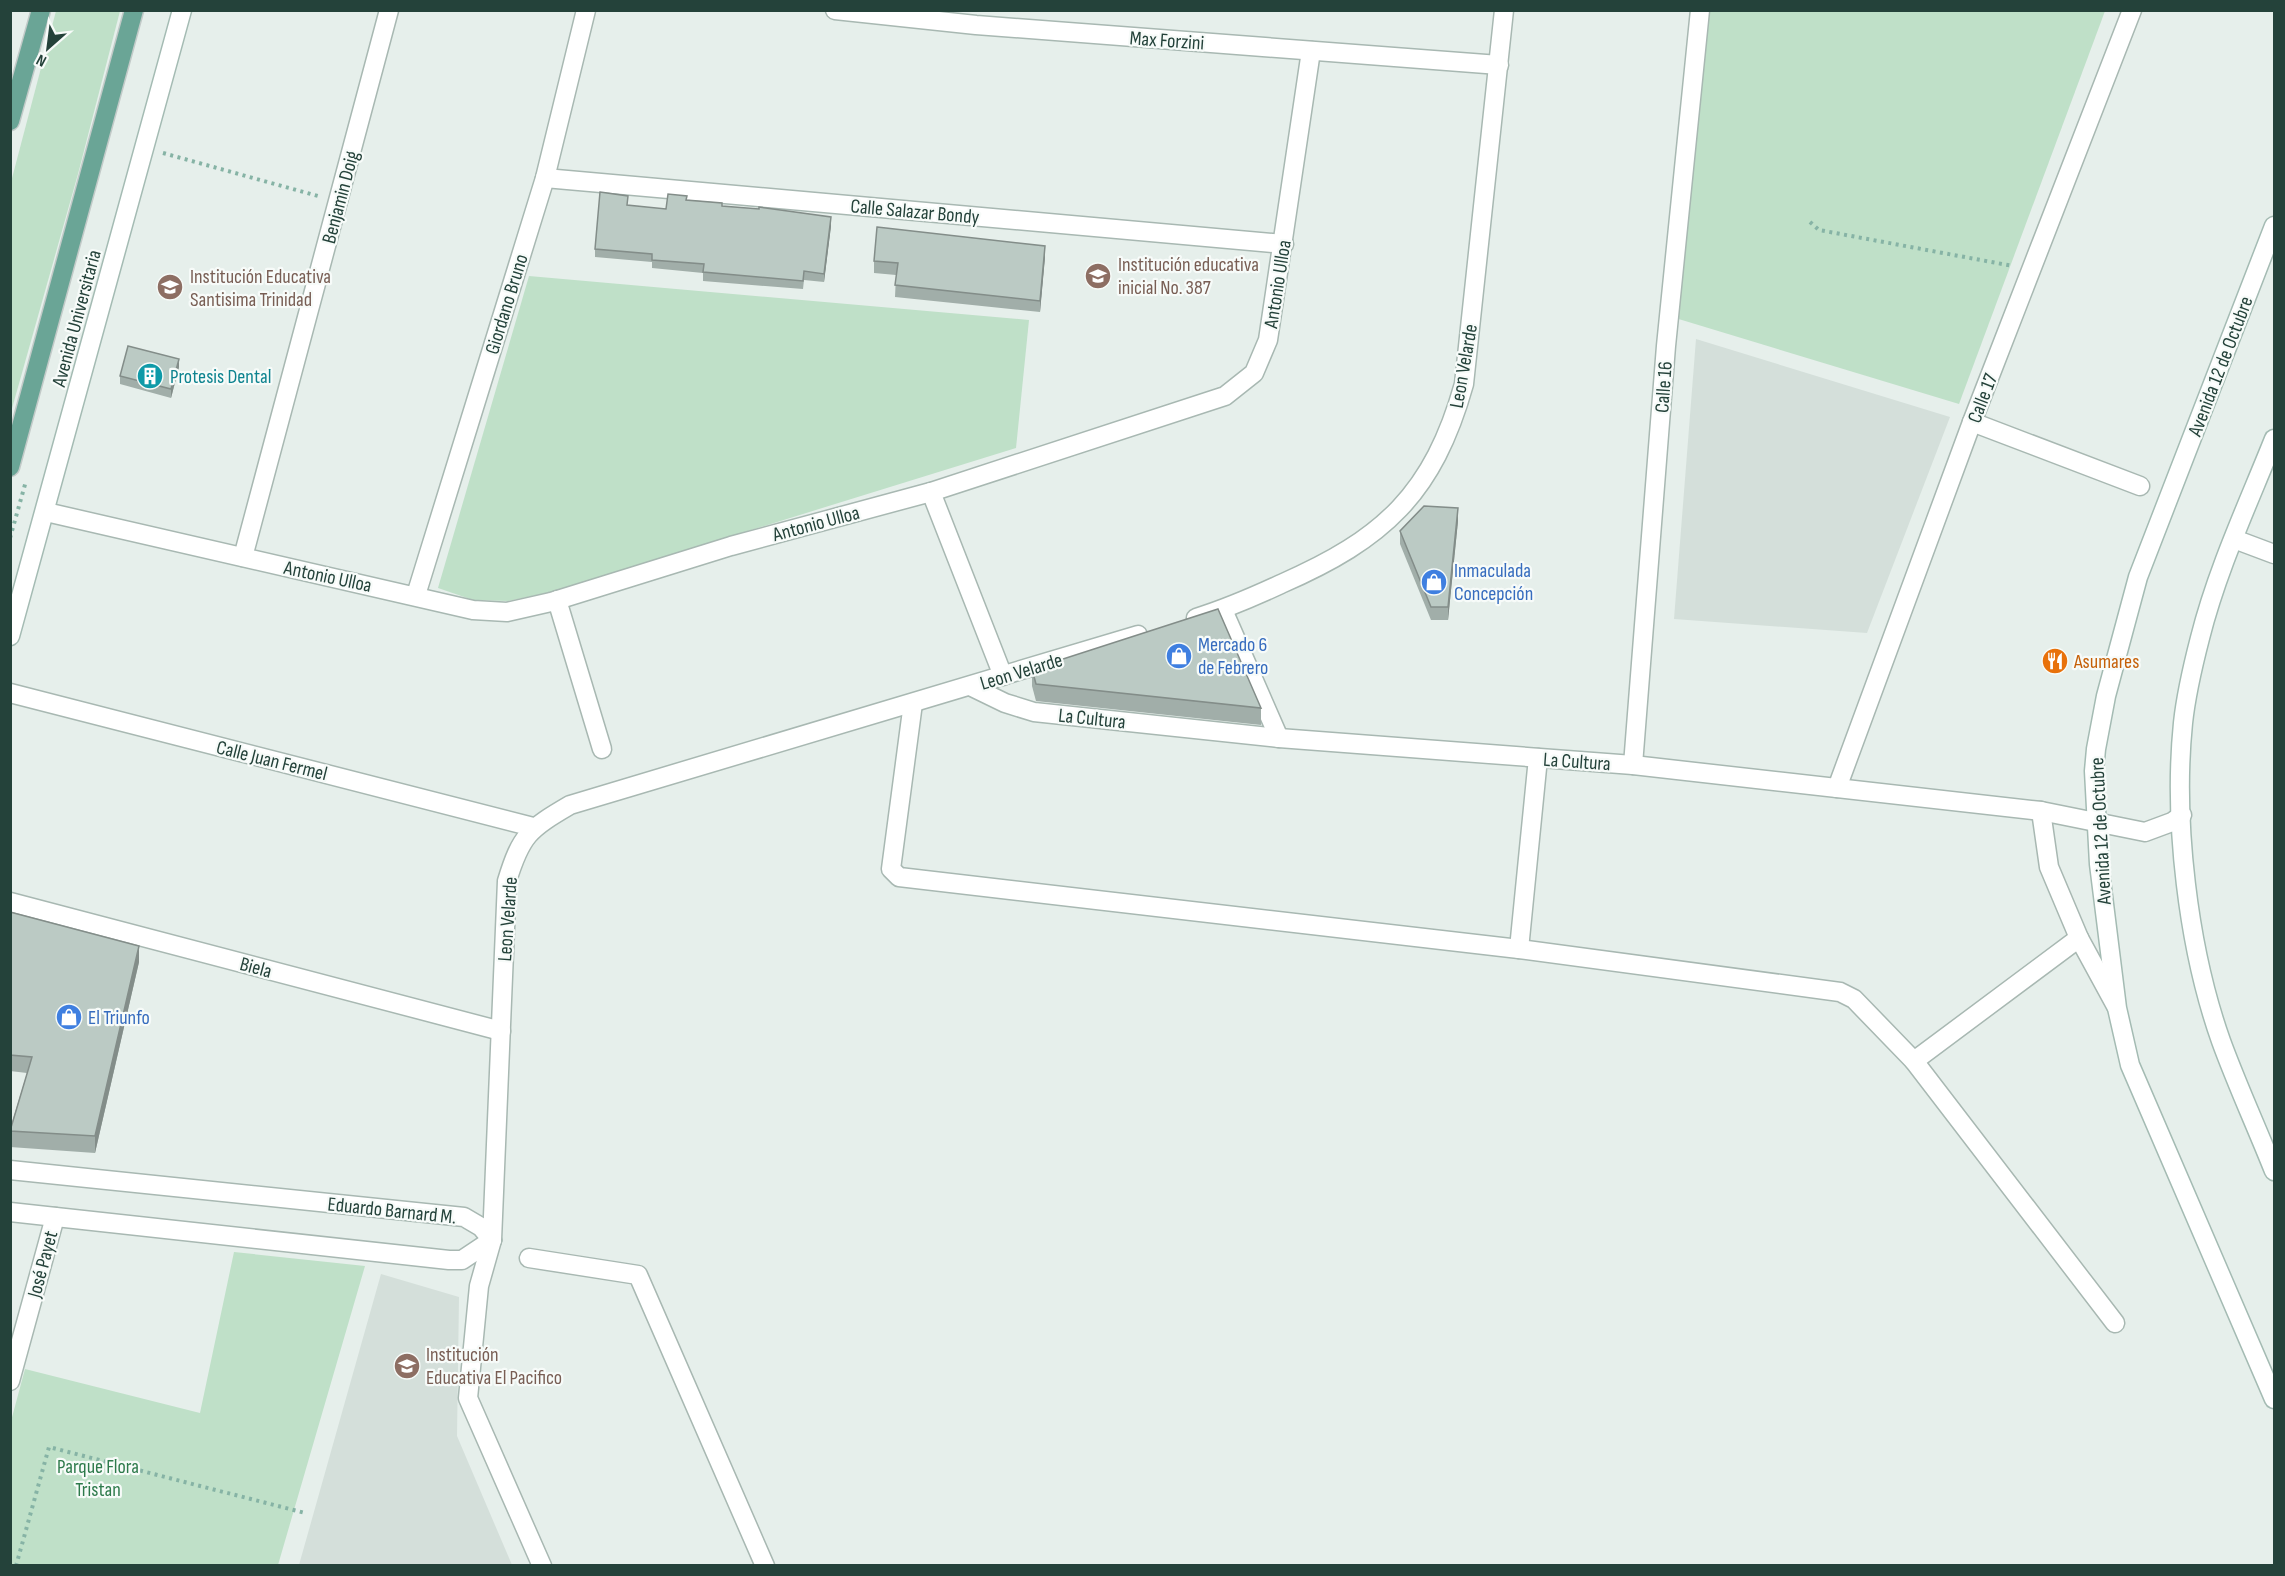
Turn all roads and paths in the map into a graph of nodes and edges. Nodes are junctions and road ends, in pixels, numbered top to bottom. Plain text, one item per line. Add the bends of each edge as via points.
1 (41, 10) edge
2 (134, 10) edge
3 (182, 10) edge
4 (389, 10) edge
5 (586, 10) edge
6 (835, 10) edge
7 (1504, 10) edge
8 (1700, 10) edge
9 (2133, 10) edge
10 (1311, 51) junction
11 (1498, 66) junction
12 (10, 121) edge
13 (146, 148) junction
14 (545, 178) junction
15 (339, 201) junction
16 (1810, 222) dead end
17 (2274, 226) edge
18 (1284, 244) junction
19 (2017, 266) dead end
20 (1972, 422) junction
21 (2274, 439) edge
22 (10, 467) edge
23 (2140, 486) dead end
24 (931, 492) junction
25 (46, 512) junction
26 (2234, 539) junction
27 (2274, 554) edge
28 (243, 557) junction
29 (416, 595) junction
30 (557, 600) junction
31 (1223, 610) junction
32 (1179, 623) edge
33 (1157, 630) edge
34 (10, 636) edge
35 (1003, 676) junction
36 (970, 686) junction
37 (10, 693) edge
38 (913, 703) junction
39 (1279, 738) junction
40 (602, 749) dead end
41 (1538, 758) junction
42 (1634, 765) junction
43 (1837, 789) junction
44 (2041, 811) junction
45 (2182, 815) junction
46 (2096, 823) junction
47 (533, 827) junction
48 (10, 902) edge
49 (2079, 938) junction
50 (1519, 949) junction
51 (2117, 1008) junction
52 (501, 1031) junction
53 (1914, 1061) junction
54 (10, 1170) edge
55 (2274, 1171) edge
56 (10, 1212) edge
57 (54, 1216) junction
58 (492, 1240) junction
59 (529, 1258) dead end
60 (2115, 1323) dead end
61 (10, 1381) edge
62 (2274, 1399) edge
63 (305, 1513) dead end
64 (16, 1566) edge
65 (542, 1566) edge
66 (765, 1566) edge

1 - 12 main road
2 - 22 main road, Avenida Universitaria
3 - 13 street, Avenida Universitaria
4 - 15 street, Benjamin Doig
5 - 14 street, Giordano Bruno
6 - 10 street, Max Forzini
7 - 11 street, Leon Velarde
8 - 42 street, Calle 16 via 1665,358
9 - 20 street, Calle 17
10 - 11 street, Max Forzini
10 - 18 street, Antonio Ulloa
11 - 31 street, Leon Velarde via 1464,384 1439,453 1419,487 1380,529 1318,568
13 - 15 path
13 - 25 street, Avenida Universitaria
14 - 18 street, Calle Salazar Bondy
14 - 29 street, Giordano Bruno
15 - 28 street, Benjamin Doig
16 - 19 path via 1819,230
17 - 46 street, Avenida 12 de Octubre via 2138,577 2096,749
18 - 24 street, Antonio Ulloa via 1268,340 1254,373 1225,396
20 - 23 street
20 - 43 street, Calle 17
21 - 26 street
24 - 30 street, Antonio Ulloa via 730,546
24 - 35 street
25 - 28 street, Antonio Ulloa
25 - 34 street, Avenida Universitaria
26 - 27 street
26 - 45 street via 2200,637 2183,722
28 - 29 street, Antonio Ulloa
29 - 30 street, Antonio Ulloa via 473,610 507,612
30 - 40 street
31 - 32 street, Leon Velarde
31 - 39 street
33 - 35 street, Leon Velarde
35 - 36 street, Leon Velarde
36 - 38 street, Leon Velarde
36 - 39 street, La Cultura via 1034,712
37 - 47 street, Calle Juan Fermel
38 - 47 street, Leon Velarde via 570,806
38 - 50 street via 891,869 899,877
39 - 41 street, La Cultura
41 - 42 street, La Cultura
41 - 50 street
42 - 43 street, La Cultura
43 - 44 street, La Cultura
44 - 46 street, La Cultura
44 - 49 street via 2049,867
45 - 46 street, La Cultura via 2145,832
45 - 55 street via 2189,902 2201,964 2221,1040
46 - 51 street, Avenida 12 de Octubre
47 - 52 street, Leon Velarde via 516,852 507,881
48 - 52 street, Biela
49 - 51 street
49 - 53 street
50 - 53 street via 1840,992 1854,999
51 - 62 street, Avenida 12 de Octubre via 2130,1065
52 - 58 street, Leon Velarde
53 - 60 street
54 - 58 street, Eduardo Barnard M. via 464,1217 481,1227
56 - 57 street
57 - 58 street via 449,1260 462,1260
57 - 61 street, José Payet
58 - 65 street, Leon Velarde via 479,1286 468,1398
59 - 66 street via 638,1275
63 - 64 path via 49,1447

